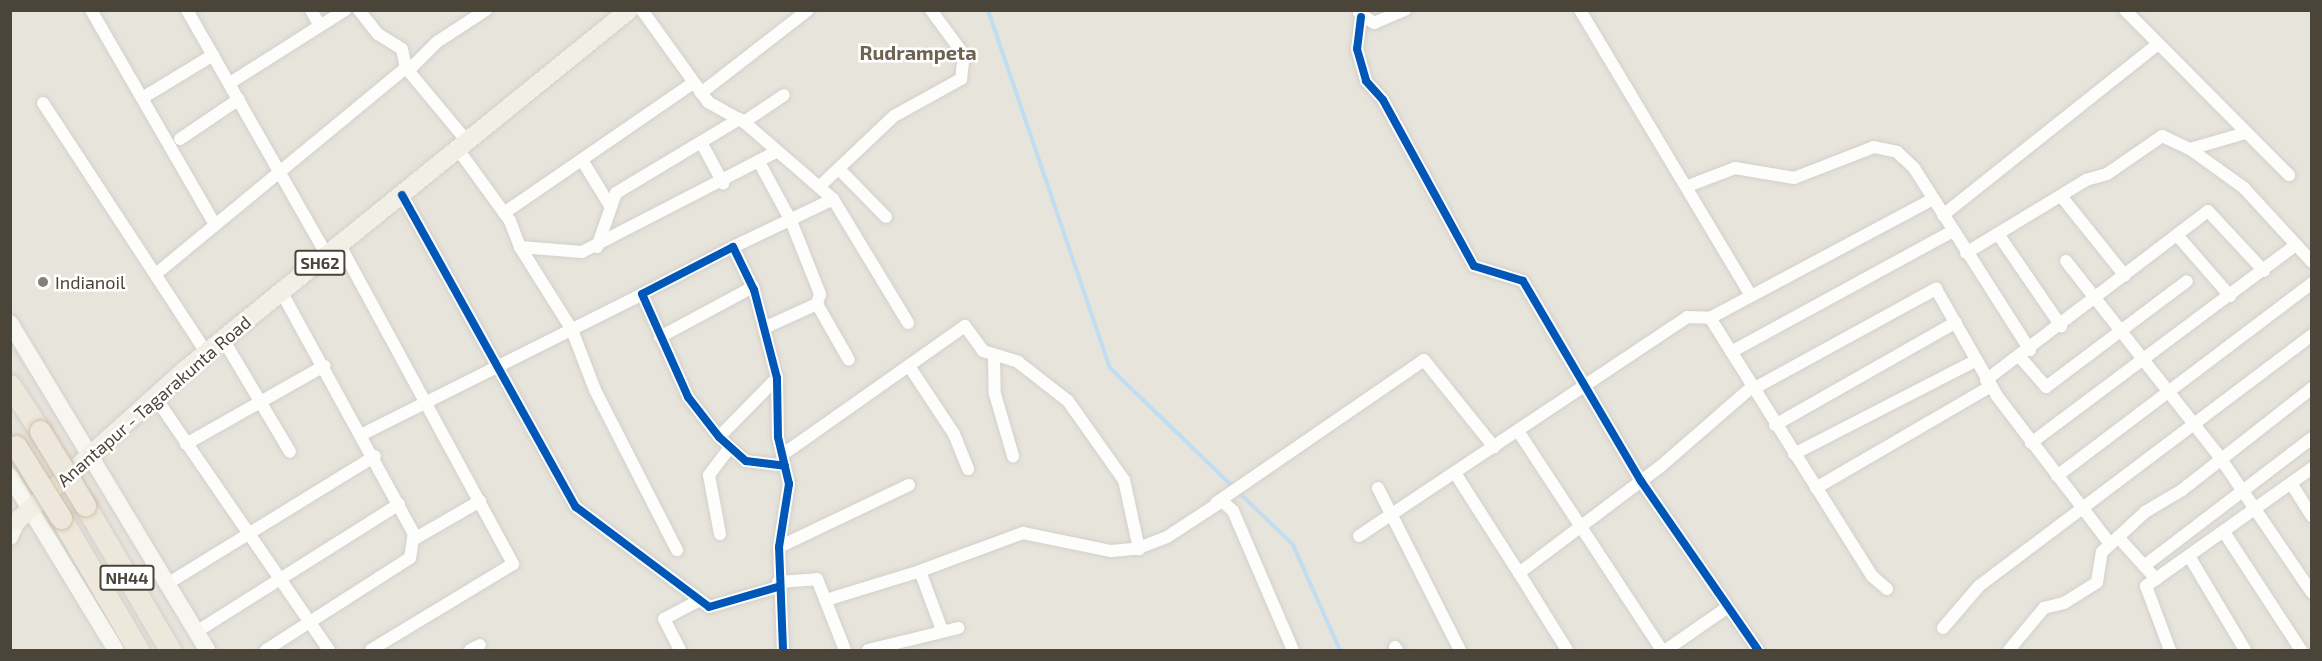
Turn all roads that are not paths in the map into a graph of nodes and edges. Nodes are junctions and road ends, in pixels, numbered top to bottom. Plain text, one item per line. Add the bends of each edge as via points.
1 (91, 10) edge
2 (311, 10) edge
3 (345, 10) edge
4 (486, 10) edge
5 (629, 10) edge
6 (642, 10) edge
7 (808, 10) edge
8 (932, 10) edge
9 (1405, 10) edge
10 (1580, 10) edge
11 (2125, 10) edge
12 (191, 12) edge
13 (363, 12) edge
14 (1360, 14) edge
15 (320, 26) junction
16 (2157, 45) junction
17 (213, 55) junction
18 (407, 70) junction
19 (230, 83) junction
20 (697, 88) junction
21 (784, 95) dead end
22 (144, 97) junction
23 (239, 99) junction
24 (43, 103) dead end
25 (742, 121) junction
26 (2246, 133) junction
27 (180, 139) dead end
28 (701, 142) junction
29 (461, 144) junction
30 (2190, 149) junction
31 (778, 151) junction
32 (582, 160) junction
33 (759, 162) junction
34 (839, 169) junction
35 (279, 172) junction
36 (2289, 175) dead end
37 (723, 183) junction
38 (1688, 186) junction
39 (819, 187) junction
40 (402, 195) junction
41 (2061, 196) junction
42 (1933, 199) junction
43 (834, 200) junction
44 (609, 204) junction
45 (504, 213) junction
46 (1943, 215) junction
47 (886, 217) dead end
48 (791, 221) junction
49 (215, 225) junction
50 (1953, 231) junction
51 (1998, 234) junction
52 (2177, 234) junction
53 (2296, 245) junction
54 (520, 247) junction
55 (597, 247) junction
56 (733, 248) junction
57 (335, 252) junction
58 (1966, 253) junction
59 (2066, 261) dead end
60 (2312, 262) edge
61 (2264, 271) junction
62 (157, 273) junction
63 (2125, 276) junction
64 (2187, 281) dead end
65 (753, 287) junction
66 (2309, 289) edge
67 (282, 293) junction
68 (642, 294) junction
69 (1750, 294) junction
70 (2230, 296) junction
71 (2094, 300) junction
72 (817, 304) junction
73 (1710, 318) junction
74 (1956, 322) junction
75 (10, 323) edge
76 (908, 324) dead end
77 (2061, 326) junction
78 (571, 328) junction
79 (764, 328) junction
80 (2119, 331) junction
81 (2312, 335) edge
82 (660, 337) junction
83 (223, 339) junction
84 (206, 352) junction
85 (1731, 352) junction
86 (2025, 353) junction
87 (994, 355) junction
88 (849, 360) dead end
89 (1975, 361) junction
90 (2145, 362) junction
91 (495, 364) junction
92 (324, 366) junction
93 (909, 366) junction
94 (777, 378) junction
95 (1988, 383) junction
96 (10, 385) edge
97 (1586, 386) junction
98 (1752, 388) junction
99 (2312, 388) edge
100 (2170, 393) junction
101 (155, 397) junction
102 (262, 401) junction
103 (422, 402) junction
104 (2194, 424) junction
105 (1775, 425) junction
106 (1518, 431) junction
107 (363, 434) junction
108 (719, 437) junction
109 (2312, 438) edge
110 (13, 442) edge
111 (2031, 443) junction
112 (186, 444) junction
113 (730, 447) junction
114 (1494, 447) junction
115 (290, 452) dead end
116 (1794, 454) junction
117 (90, 455) junction
118 (375, 456) junction
119 (1013, 456) dead end
120 (2221, 459) junction
121 (784, 460) junction
122 (2312, 468) edge
123 (968, 469) dead end
124 (1455, 473) junction
125 (10, 476) edge
126 (2057, 476) junction
127 (1641, 482) junction
128 (2291, 483) junction
129 (909, 485) dead end
130 (1378, 488) dead end
131 (1816, 488) junction
132 (2243, 490) junction
133 (480, 501) junction
134 (1216, 503) junction
135 (399, 504) junction
136 (30, 508) junction
137 (2257, 508) junction
138 (2082, 509) junction
139 (1390, 512) junction
140 (2312, 516) edge
141 (13, 527) edge
142 (1578, 529) junction
143 (2224, 532) junction
144 (247, 534) junction
145 (414, 534) junction
146 (720, 534) dead end
147 (1359, 536) dead end
148 (2114, 541) junction
149 (779, 547) junction
150 (677, 549) dead end
151 (1139, 549) junction
152 (2189, 556) junction
153 (2144, 566) junction
154 (920, 571) junction
155 (1519, 573) junction
156 (278, 577) junction
157 (2156, 579) junction
158 (167, 584) junction
159 (778, 585) junction
160 (1887, 589) dead end
161 (2312, 593) edge
162 (699, 600) junction
163 (826, 600) junction
164 (1728, 607) junction
165 (310, 623) junction
166 (958, 628) dead end
167 (1943, 628) dead end
168 (942, 630) junction
169 (196, 632) junction
170 (894, 646) edge
171 (116, 651) edge
172 (138, 651) edge
173 (170, 651) edge
174 (207, 651) edge
175 (267, 651) edge
176 (329, 651) edge
177 (371, 651) edge
178 (680, 651) edge
179 (783, 651) edge
180 (845, 651) edge
181 (868, 651) edge
182 (1293, 651) edge
183 (1460, 651) edge
184 (1568, 651) edge
185 (1664, 651) edge
186 (1758, 651) edge
187 (2009, 651) edge
188 (2170, 651) edge
189 (2245, 651) edge
190 (2301, 651) edge

1 - 22 street
2 - 15 street
3 - 15 street
4 - 18 street via 437,42
5 - 29 main road, Anantapur - Tagarakunta Road / SH62
6 - 20 street
7 - 20 street
8 - 34 street via 964,55 964,75 955,86 894,116
9 - 14 street via 1382,22
10 - 38 street
11 - 16 street
12 - 17 street
13 - 18 street via 402,49
14 - 97 street via 1356,49 1366,81 1383,100 1474,266 1523,280
15 - 19 street
16 - 26 street
16 - 46 street
17 - 19 street
17 - 22 street
18 - 29 street
18 - 35 street
19 - 23 street
20 - 25 street via 711,105
20 - 32 street
21 - 25 street
22 - 49 street
23 - 27 street
23 - 35 street
24 - 62 street
25 - 28 street
25 - 31 street
26 - 30 street
26 - 36 street
28 - 37 street
28 - 44 street via 621,189
29 - 40 main road, Anantapur - Tagarakunta Road / SH62
29 - 45 street
30 - 41 street via 2165,135 2104,176
30 - 53 street via 2244,188
31 - 33 street
31 - 39 street
32 - 44 street
32 - 45 street
33 - 37 street
33 - 48 street
34 - 39 street
34 - 47 street
35 - 49 street
35 - 57 street
37 - 55 street
38 - 42 street via 1735,168 1781,179 1803,177 1880,147 1904,156
38 - 69 street
39 - 43 street
40 - 57 main road, Anantapur - Tagarakunta Road / SH62
40 - 91 street
41 - 51 street
41 - 63 street
42 - 46 street
42 - 69 street
43 - 48 street
43 - 76 street
44 - 55 street
45 - 54 street
46 - 50 street
48 - 56 street
48 - 72 street via 820,294
49 - 62 street
50 - 58 street
50 - 85 street
51 - 58 street
51 - 77 street
52 - 61 street via 2212,211
52 - 63 street
52 - 70 street
53 - 60 street
53 - 61 street
54 - 55 street via 582,252
54 - 78 street
56 - 65 street
56 - 68 street
57 - 67 main road, Anantapur - Tagarakunta Road / SH62
57 - 103 street
58 - 86 street
59 - 71 street
61 - 70 street
62 - 84 street
63 - 71 street
64 - 80 street
65 - 79 street
65 - 82 street
66 - 100 street
67 - 83 main road, Anantapur - Tagarakunta Road / SH62
67 - 92 street
68 - 78 street
68 - 82 street
69 - 73 street
70 - 90 street
71 - 77 street
71 - 80 street
72 - 79 street
72 - 88 street
73 - 85 street
73 - 97 street via 1687,317
74 - 89 street
74 - 98 street via 1934,289
74 - 105 street
75 - 117 street
77 - 86 street
78 - 91 street
78 - 150 street via 595,390
79 - 94 street
80 - 86 street via 2043,387
80 - 90 street
81 - 104 street
82 - 108 street via 688,397
83 - 84 main road, Anantapur - Tagarakunta Road / SH62
83 - 102 street
84 - 101 main road, Anantapur - Tagarakunta Road / SH62
85 - 98 street
86 - 95 street
87 - 93 street via 982,350 964,326
87 - 119 street via 995,394
87 - 151 street via 1021,364 1068,401 1124,480
89 - 95 street
89 - 116 street
90 - 100 street
90 - 111 street
91 - 103 street
91 - 162 street via 555,462 576,507
92 - 102 street
92 - 107 street
93 - 121 street
93 - 123 street via 954,434
94 - 108 street
94 - 121 street
95 - 111 street
95 - 131 street
96 - 173 highway, NH44, bridge
97 - 106 street
97 - 127 street
98 - 105 street
98 - 127 street
99 - 120 street
100 - 104 street
100 - 126 street
101 - 112 street
101 - 117 main road, Anantapur - Tagarakunta Road / SH62
102 - 112 street
102 - 115 street
103 - 107 street
103 - 133 street
104 - 120 street
104 - 138 street
105 - 116 street
106 - 114 street
106 - 142 street
107 - 118 street
108 - 113 street
109 - 132 street
110 - 172 highway, NH44, bridge
111 - 126 street
112 - 144 street
113 - 121 street via 746,461
113 - 146 street via 709,476
114 - 124 street
114 - 134 street via 1424,360
116 - 131 street
117 - 136 main road, Anantapur - Tagarakunta Road / SH62
117 - 158 street
118 - 135 street
118 - 144 street
120 - 132 street
120 - 148 street
121 - 149 street via 789,484
122 - 128 street
124 - 139 street
124 - 155 street
125 - 136 street
126 - 138 street
127 - 142 street
127 - 164 street
128 - 137 street
128 - 140 street
129 - 149 street
130 - 139 street
131 - 160 street via 1872,576
132 - 137 street
132 - 153 street
133 - 145 street via 416,538
133 - 177 street via 513,564
134 - 151 street via 1167,537
134 - 182 street via 1226,502 1233,511
135 - 145 street
135 - 156 street
136 - 141 main road, Anantapur - Tagarakunta Road / SH62
136 - 171 street
137 - 143 street
137 - 161 street
138 - 148 street
138 - 167 street via 1979,586
139 - 147 street
139 - 183 street
142 - 155 street
142 - 185 street
143 - 152 street
143 - 190 street
144 - 156 street
144 - 158 street
145 - 165 street via 410,558
148 - 153 street
148 - 187 street via 2100,555 2097,582 2064,603 2044,608
149 - 159 street
151 - 154 street via 1111,551 1023,533
152 - 157 street
152 - 189 street
153 - 157 street
154 - 163 street
154 - 168 street
155 - 184 street
156 - 165 street
156 - 169 street
157 - 188 street via 2146,593
158 - 169 street
159 - 162 street via 709,608
159 - 163 street via 814,578
159 - 179 street
162 - 178 street via 664,619
163 - 180 street
164 - 185 street
164 - 186 street
165 - 175 street
165 - 176 street
166 - 168 street
168 - 170 street
169 - 174 street
170 - 181 street

